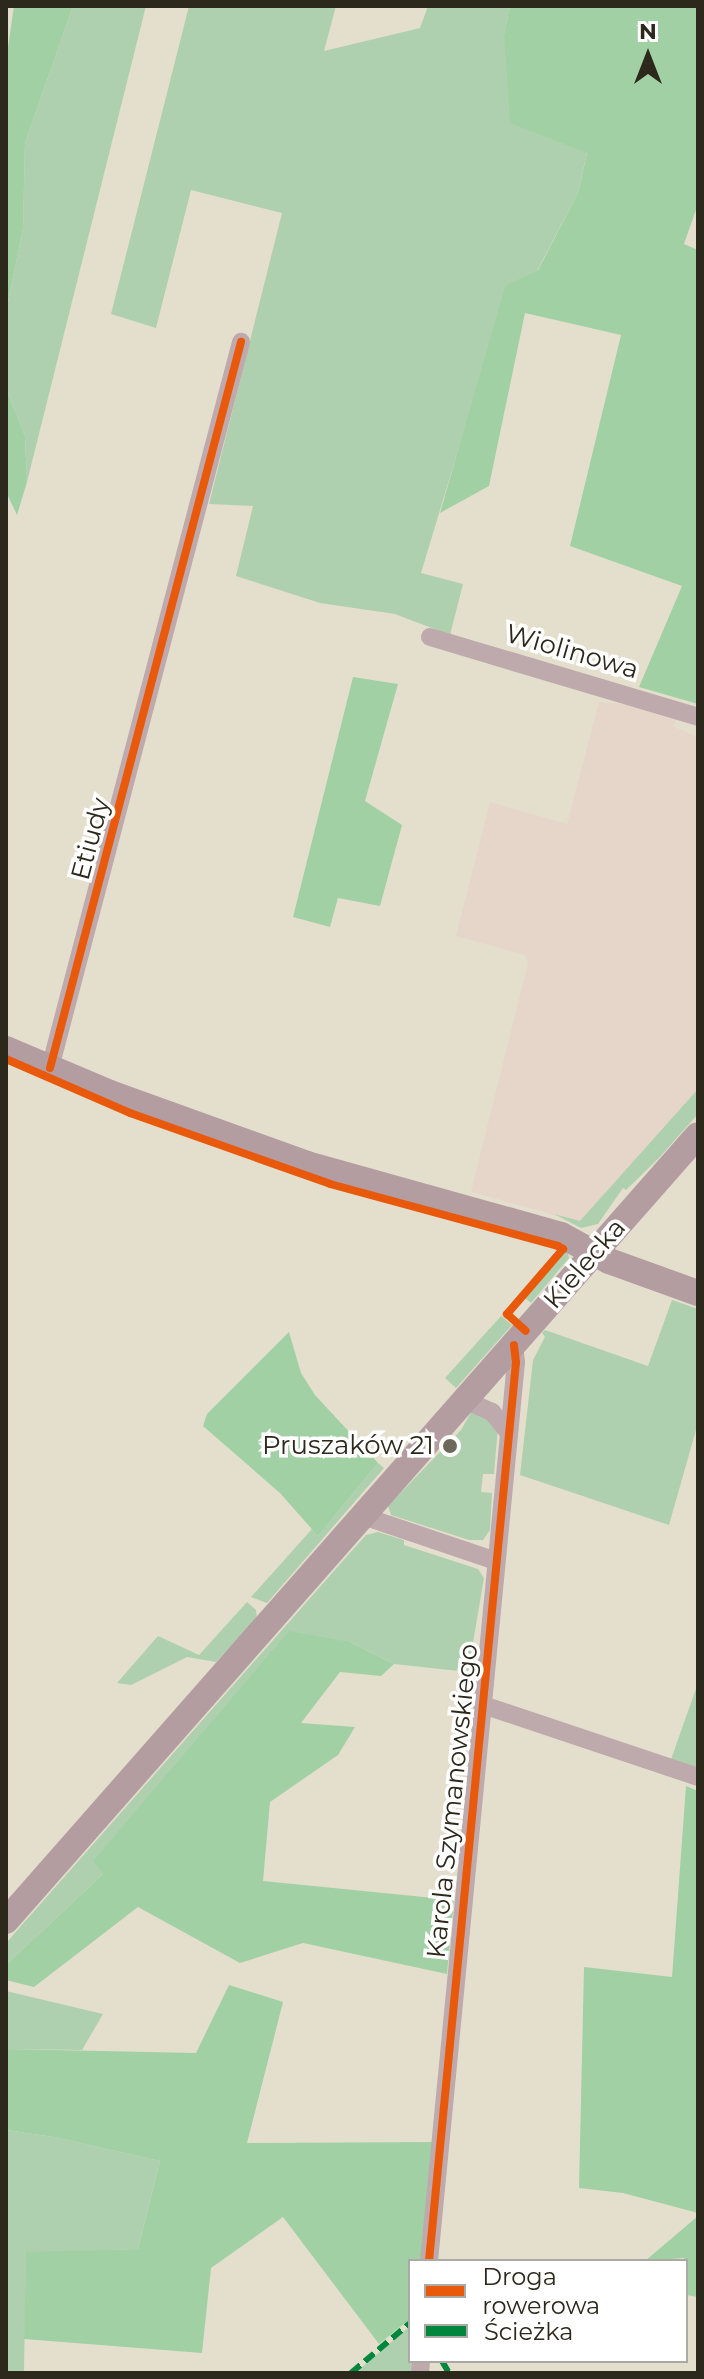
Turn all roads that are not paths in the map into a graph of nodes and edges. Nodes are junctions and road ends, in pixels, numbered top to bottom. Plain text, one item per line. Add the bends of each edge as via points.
1 (241, 342) dead end
2 (430, 637) dead end
3 (698, 717) edge
4 (6, 1049) edge
5 (50, 1068) junction
6 (698, 1135) edge
7 (594, 1254) junction
8 (698, 1293) edge
9 (514, 1345) junction
10 (465, 1400) junction
11 (509, 1433) junction
12 (363, 1516) junction
13 (496, 1561) junction
14 (483, 1705) junction
15 (698, 1777) edge
16 (6, 1921) edge
17 (429, 2259) edge

1 - 5 street, Etiudy
2 - 3 street, Wiolinowa
4 - 5 main road
5 - 7 main road via 307,1164 561,1235
6 - 7 main road, Kielecka
7 - 8 main road
7 - 9 main road, Kielecka
9 - 10 main road, Kielecka
9 - 11 street, Karola Szymanowskiego
10 - 11 street via 492,1412
10 - 12 main road, Kielecka
11 - 13 street, Karola Szymanowskiego
12 - 13 street
12 - 16 main road, Kielecka
13 - 14 street, Karola Szymanowskiego
14 - 15 street
14 - 17 street, Karola Szymanowskiego

